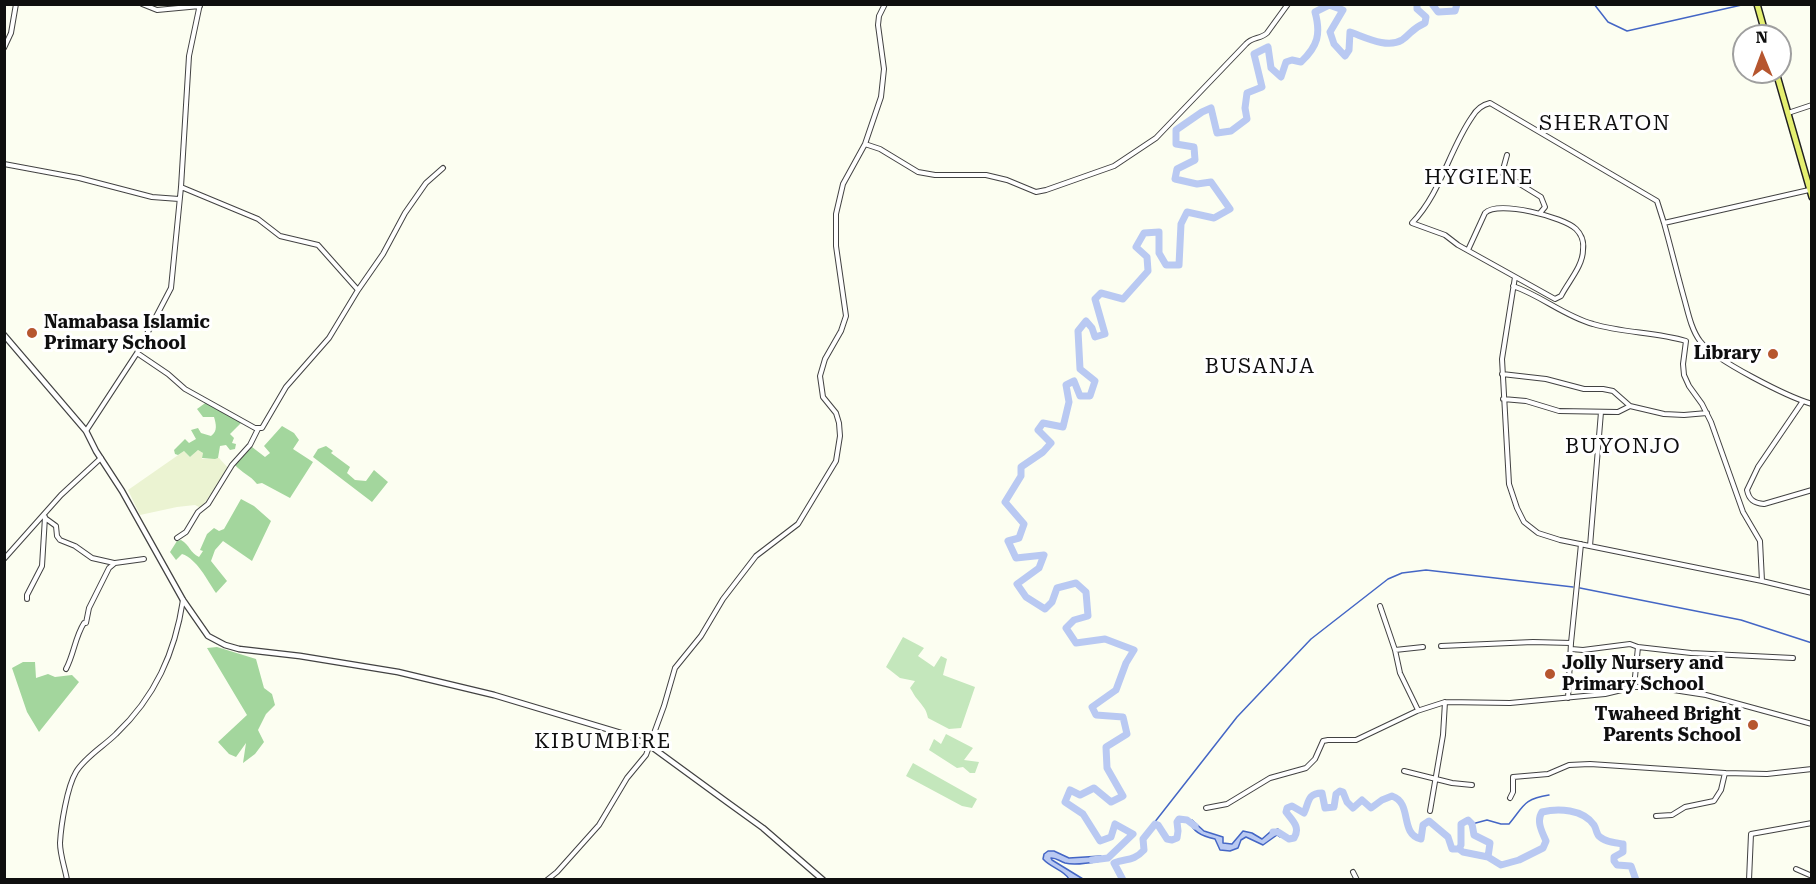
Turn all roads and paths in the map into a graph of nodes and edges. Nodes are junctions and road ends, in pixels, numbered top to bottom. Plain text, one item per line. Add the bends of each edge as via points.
1 (16, 4) edge
2 (142, 4) edge
3 (885, 4) edge
4 (1288, 4) edge
5 (1757, 4) edge
6 (200, 5) edge
7 (1763, 24) edge
8 (4, 48) edge
9 (1780, 84) edge
10 (1812, 105) edge
11 (1788, 113) junction
12 (865, 144) junction
13 (1507, 155) dead end
14 (4, 164) edge
15 (443, 168) dead end
16 (181, 187) junction
17 (1809, 190) junction
18 (1812, 197) edge
19 (178, 200) junction
20 (1539, 214) junction
21 (1664, 223) junction
22 (1468, 250) junction
23 (1515, 277) junction
24 (1513, 286) junction
25 (358, 290) junction
26 (4, 335) edge
27 (137, 353) junction
28 (1502, 374) junction
29 (1503, 399) junction
30 (1803, 401) junction
31 (1812, 404) edge
32 (1630, 406) junction
33 (1601, 412) junction
34 (1707, 413) junction
35 (258, 429) junction
36 (86, 431) junction
37 (101, 458) junction
38 (1812, 490) edge
39 (45, 516) junction
40 (177, 538) dead end
41 (1581, 544) junction
42 (1590, 546) junction
43 (4, 559) edge
44 (144, 559) dead end
45 (115, 563) junction
46 (1762, 581) junction
47 (1812, 594) edge
48 (27, 599) dead end
49 (183, 600) junction
50 (1380, 606) dead end
51 (1571, 643) junction
52 (1441, 646) dead end
53 (1423, 647) dead end
54 (1638, 647) junction
55 (1571, 649) junction
56 (1395, 650) junction
57 (1793, 658) dead end
58 (66, 669) dead end
59 (1634, 687) junction
60 (1568, 698) junction
61 (1445, 702) junction
62 (1418, 710) junction
63 (1812, 724) edge
64 (648, 745) junction
65 (1812, 769) edge
66 (1404, 771) dead end
67 (1725, 773) junction
68 (1435, 778) junction
69 (1472, 784) dead end
70 (1510, 798) dead end
71 (1206, 808) dead end
72 (1430, 811) dead end
73 (1656, 816) dead end
74 (1812, 823) edge
75 (1796, 869) dead end
76 (1353, 872) dead end
77 (1812, 876) edge
78 (67, 879) edge
79 (547, 879) edge
80 (823, 879) edge
81 (1357, 879) edge
82 (1749, 879) edge

1 - 8 street
2 - 6 street via 157,10
3 - 12 street via 878,25 883,86
4 - 12 street via 1268,33 1246,44 1156,138 1114,166 1046,190 1036,192 986,175 918,172
5 - 7 main road
6 - 16 street via 189,56
9 - 11 main road
10 - 11 street
11 - 17 main road
12 - 64 street via 837,202 836,246 846,316 820,376 823,397 840,423 836,461 798,524 756,556 675,668
13 - 20 street via 1502,173 1541,197 1545,207
14 - 19 street
15 - 25 street via 426,183 405,213
16 - 19 street
16 - 25 street via 258,219 280,236 318,245
17 - 18 main road
17 - 21 street
19 - 27 street via 171,288
20 - 22 street via 1488,210
20 - 23 street via 1555,217 1575,228 1583,243 1582,258 1557,299
21 - 22 street via 1657,201 1490,103 1481,106 1470,119 1424,209 1412,223 1445,235
21 - 30 street via 1688,312 1700,341 1751,376
22 - 23 street
23 - 24 street
24 - 28 street
24 - 34 street via 1591,324 1686,341 1684,375
25 - 35 street via 329,338 286,387 267,423
26 - 36 street
27 - 35 street via 185,389
27 - 36 street
28 - 29 street
28 - 32 street via 1613,391
29 - 33 street via 1559,411
29 - 41 street via 1509,484 1519,513 1538,533
30 - 31 street
30 - 38 street via 1747,490 1756,504
32 - 33 street via 1618,412
32 - 34 street via 1664,414
33 - 42 street
34 - 46 street via 1743,512 1760,541
35 - 40 street via 208,504
36 - 37 street
37 - 39 street via 61,495
37 - 49 street
39 - 43 street
39 - 45 street via 56,526 60,540 92,558
39 - 48 street via 42,566
41 - 42 street
41 - 51 street
42 - 46 street
44 - 45 street
45 - 58 street via 92,600
46 - 47 street
49 - 64 street via 208,636 231,648 398,672 494,694 602,726
49 - 78 street via 171,656 151,692 118,732 78,768 70,783 60,844
50 - 56 street
51 - 52 street
51 - 55 street
53 - 56 street
54 - 55 street via 1630,644
54 - 57 street
54 - 59 street
55 - 60 street
56 - 62 street via 1400,673
59 - 60 street
59 - 63 street via 1706,695
60 - 61 street via 1510,703
61 - 62 street
61 - 68 street
62 - 71 street via 1356,740 1323,741 1306,768 1270,778 1227,804
64 - 79 street via 646,755 598,825 557,873
64 - 80 street via 763,828
65 - 67 street
66 - 68 street
67 - 70 street via 1569,765 1548,774 1513,777
67 - 73 street via 1714,801 1685,807 1672,815
68 - 69 street
68 - 72 street
74 - 82 street via 1751,834
75 - 77 street
76 - 81 street

